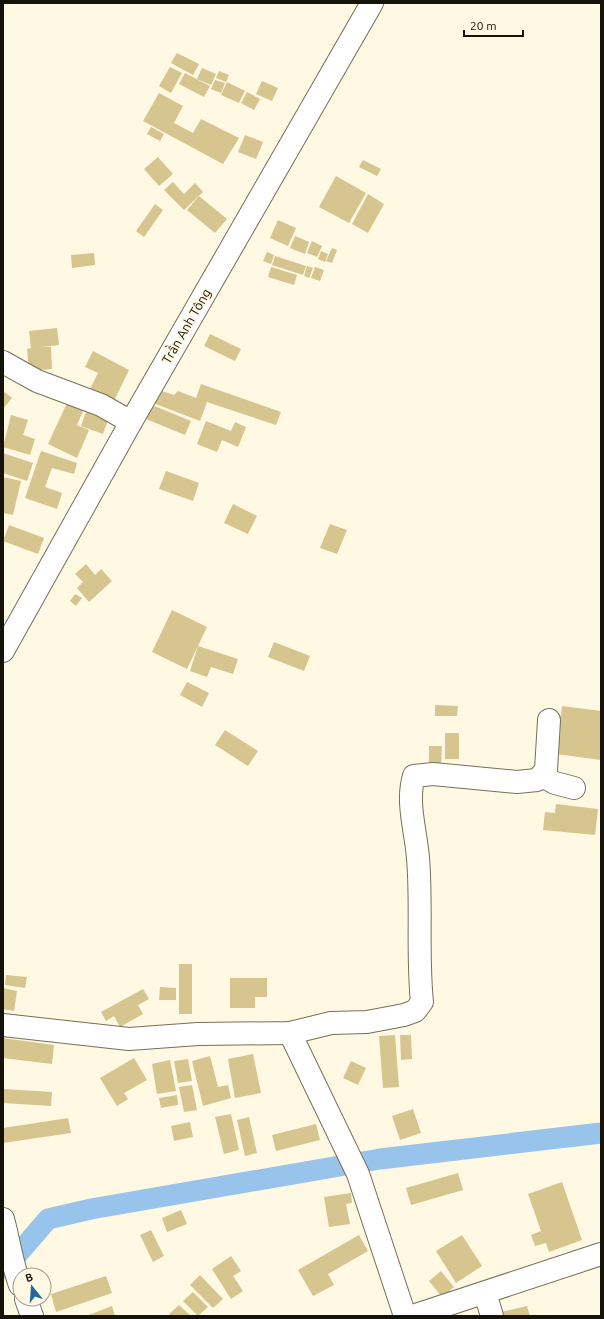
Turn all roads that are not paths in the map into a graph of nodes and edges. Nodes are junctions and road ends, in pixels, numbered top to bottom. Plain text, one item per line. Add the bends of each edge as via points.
1 (372, 3) edge
2 (3, 362) edge
3 (130, 422) junction
4 (3, 651) edge
5 (549, 720) dead end
6 (542, 776) junction
7 (574, 788) dead end
8 (3, 1025) edge
9 (290, 1033) junction
10 (3, 1219) edge
11 (601, 1254) edge
12 (14, 1267) edge
13 (485, 1292) junction
14 (405, 1316) edge
15 (414, 1316) edge
16 (492, 1316) edge

1 - 3 street, Trần Anh Tông
2 - 3 street via 37,381 101,405
3 - 4 street, Trần Anh Tông
5 - 6 street via 546,770
6 - 7 street
6 - 9 street via 538,780 517,782 462,775 414,776 411,785 413,829 418,857 422,1002 415,1011 404,1015 367,1022 331,1023
8 - 9 street via 129,1039 198,1034
9 - 14 street via 358,1174
10 - 12 street
11 - 13 street
13 - 15 street
13 - 16 street

